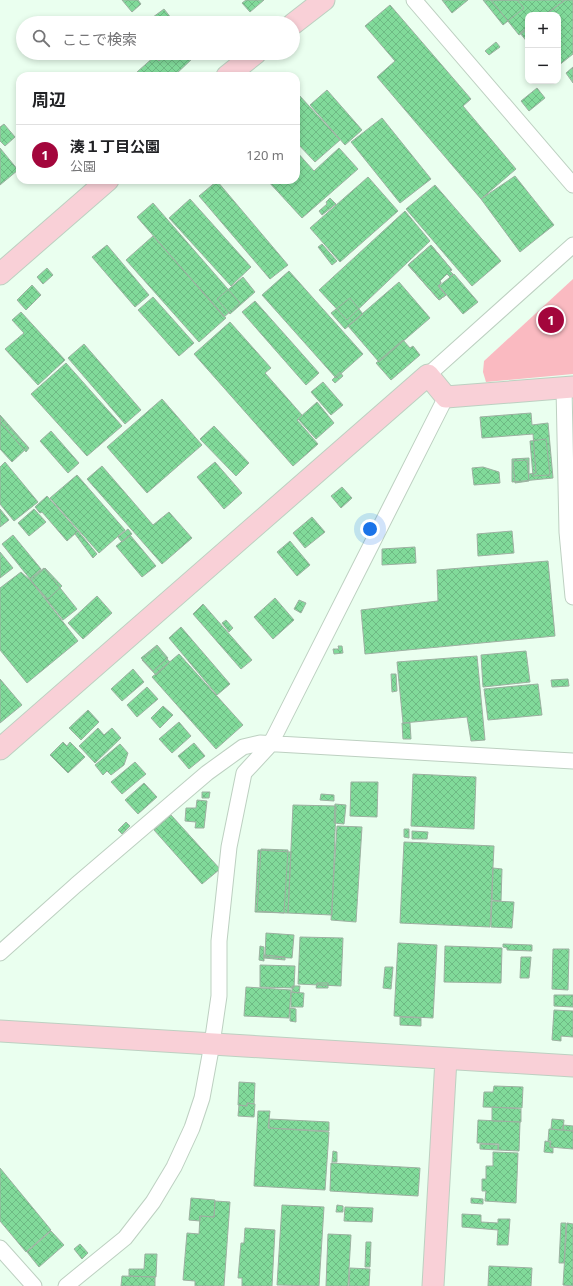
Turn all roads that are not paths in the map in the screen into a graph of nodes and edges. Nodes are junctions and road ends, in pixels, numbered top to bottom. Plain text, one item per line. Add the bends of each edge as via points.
1 (324, 0) edge
2 (414, 0) edge
3 (300, 19) edge
4 (247, 60) edge
5 (232, 72) edge
6 (103, 184) edge
7 (573, 185) edge
8 (573, 245) edge
9 (0, 274) edge
10 (428, 375) junction
11 (568, 387) edge
12 (446, 396) junction
13 (573, 597) edge
14 (270, 745) junction
15 (0, 749) edge
16 (573, 762) edge
17 (0, 953) edge
18 (0, 1031) edge
19 (212, 1044) junction
20 (446, 1059) junction
21 (573, 1066) edge
22 (0, 1248) edge
23 (34, 1286) edge
24 (66, 1286) edge
25 (433, 1286) edge

1 - 3 street
2 - 7 street
4 - 5 street
6 - 9 street
8 - 10 street
10 - 12 street
10 - 15 street
11 - 12 street
11 - 13 street via 568,532
12 - 14 street
14 - 16 street
14 - 17 street via 260,743 243,746 228,757 140,830
14 - 19 street via 244,773 229,847 219,941 219,996
18 - 19 street
19 - 20 street
19 - 24 street via 202,1098 192,1128 174,1167 153,1202 125,1238
20 - 21 street
20 - 25 street
22 - 23 street

